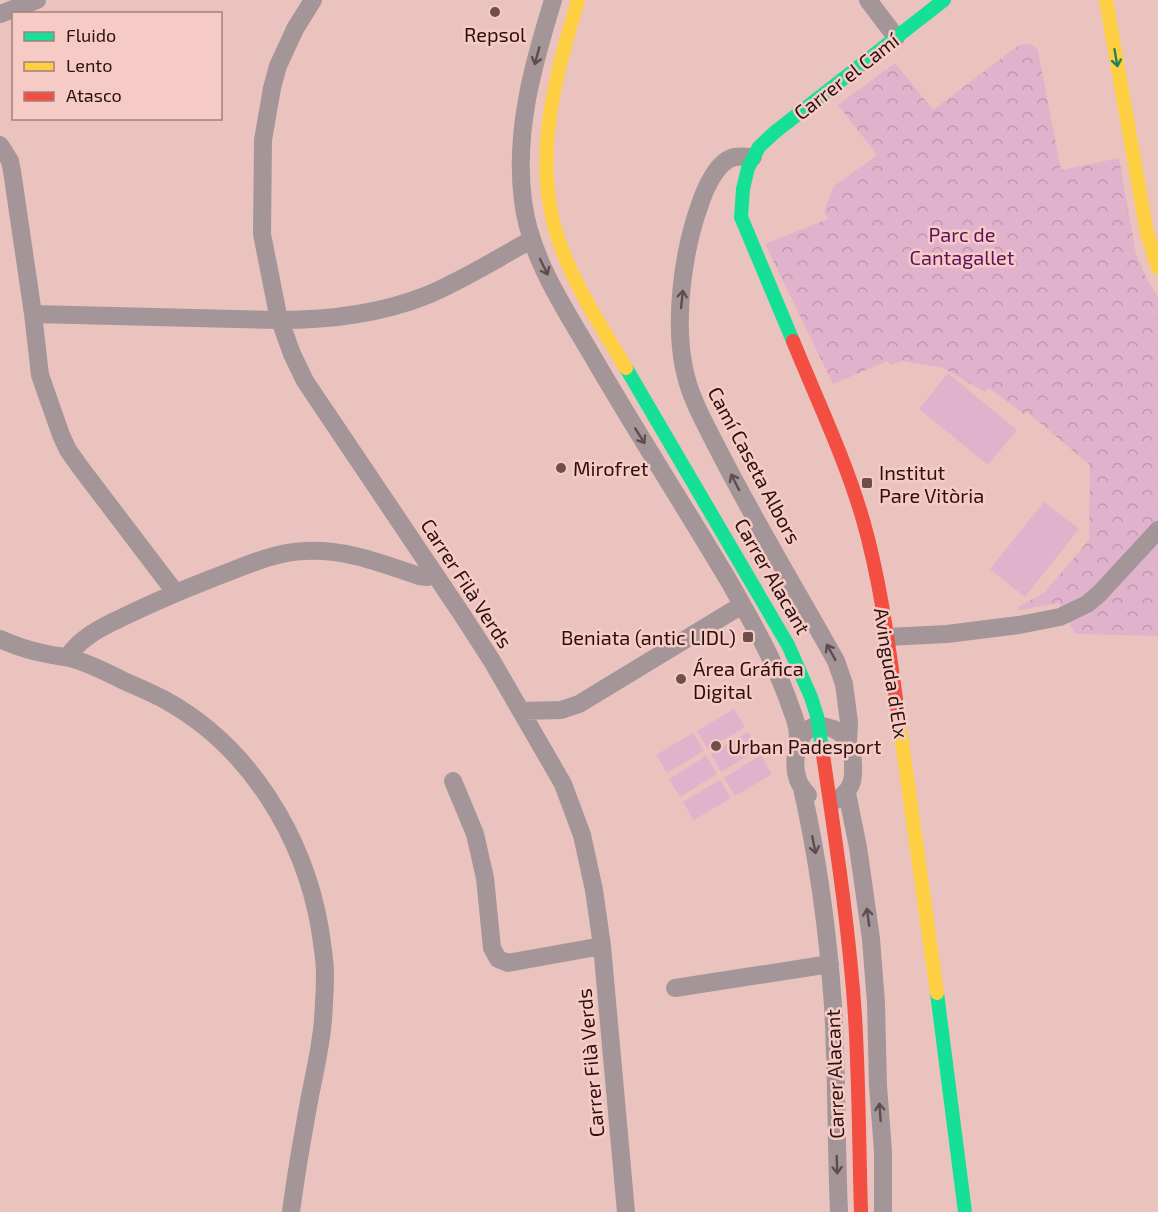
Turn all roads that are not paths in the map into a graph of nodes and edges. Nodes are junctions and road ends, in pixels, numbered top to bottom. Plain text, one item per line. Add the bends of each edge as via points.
1 (37, 0) edge
2 (313, 0) edge
3 (553, 0) edge
4 (578, 0) edge
5 (868, 0) edge
6 (944, 0) edge
7 (1106, 0) edge
8 (0, 14) edge
9 (896, 37) junction
10 (0, 145) edge
11 (753, 157) junction
12 (531, 240) junction
13 (1158, 268) edge
14 (33, 314) junction
15 (279, 320) junction
16 (1158, 530) edge
17 (435, 575) junction
18 (175, 592) junction
19 (742, 605) junction
20 (887, 637) junction
21 (0, 639) edge
22 (67, 657) junction
23 (811, 697) junction
24 (521, 711) junction
25 (826, 727) junction
26 (800, 741) junction
27 (848, 741) junction
28 (453, 781) dead end
29 (847, 793) junction
30 (816, 797) junction
31 (834, 830) junction
32 (602, 946) junction
33 (830, 964) junction
34 (675, 988) dead end
35 (291, 1212) edge
36 (626, 1212) edge
37 (839, 1212) edge
38 (861, 1212) edge
39 (883, 1212) edge
40 (965, 1212) edge

1 - 8 street
2 - 15 street, Carrer Filà Verds via 278,66 264,140 262,234
3 -> 12 street, Carrer Alacant via 523,122 521,181
4 - 23 street, Carrer Alacant via 558,71 548,138 549,193 560,241 595,316 788,645
5 - 9 street
6 - 9 street, Carrer el Camí
7 -> 13 street via 1147,233
9 - 11 street, Carrer el Camí via 775,132
10 - 14 street via 12,171
11 - 20 street, Avinguda d'Elx via 743,189 741,217 844,463 867,538
27 -> 11 street, Camí Caseta Albors via 844,684 836,661 748,507 696,405 681,354 684,277 703,195 730,158
12 - 15 street via 444,287 400,304 314,320
12 -> 19 street, Carrer Alacant via 572,322
14 - 15 street
14 - 18 street via 40,375 68,450
15 - 17 street, Carrer Filà Verds via 305,381
16 - 20 street via 1099,594 1060,617 947,634
17 - 18 street via 419,576 344,553 302,551 256,561
17 - 24 street, Carrer Filà Verds
18 - 22 street via 88,636
19 - 24 street via 579,704 561,710
19 - 26 street, Carrer Alacant via 776,669
20 - 40 street, Avinguda d'Elx
21 - 22 street
22 - 35 street via 163,699 202,724 266,794 304,868 313,896 325,973 323,1022
23 - 25 street
23 - 26 street
24 - 32 street, Carrer Filà Verds via 563,784 582,835
25 - 26 street via 808,730
25 - 27 street
25 - 30 street, Carrer Alacant
26 - 30 street via 795,770 799,783
27 - 29 street via 854,772
28 - 32 street via 475,834 485,878 492,948 498,959 508,963
29 - 30 street
29 - 31 street via 836,810
39 -> 29 street via 871,939
30 - 31 street
30 -> 33 street, Carrer Alacant via 815,848
31 - 38 street, Carrer Alacant via 854,999
32 - 36 street, Carrer Filà Verds
33 - 34 street
33 -> 37 street, Carrer Alacant

